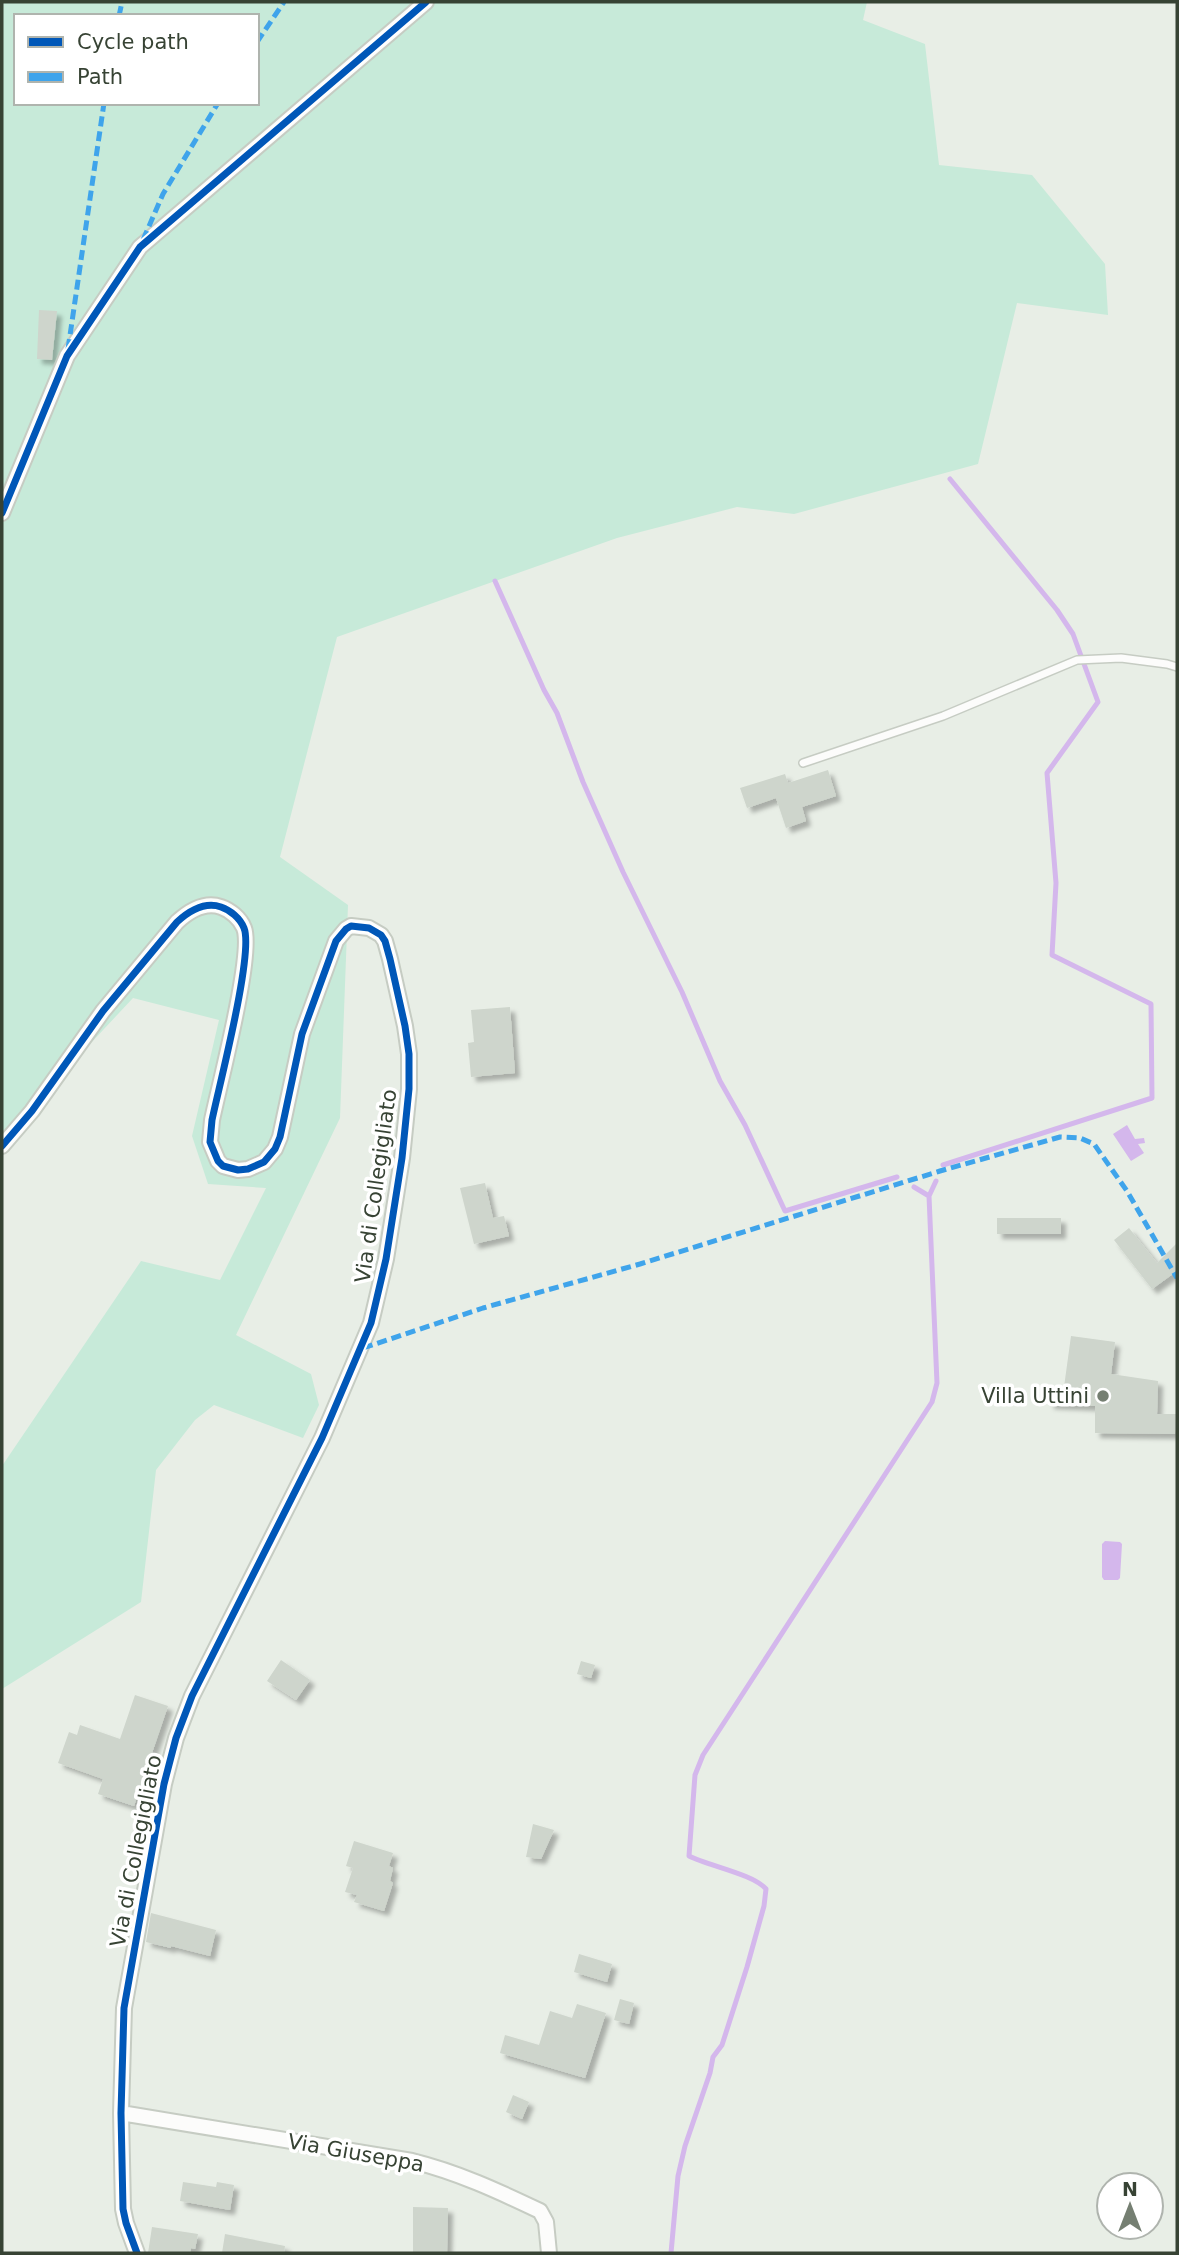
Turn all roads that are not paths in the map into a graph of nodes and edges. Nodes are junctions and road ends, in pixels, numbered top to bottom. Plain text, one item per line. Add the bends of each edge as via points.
1 (426, 2) edge
2 (2, 513) edge
3 (1177, 667) edge
4 (803, 763) dead end
5 (2, 1146) edge
6 (121, 2113) junction
7 (136, 2253) edge
8 (549, 2253) edge

1 - 2 street via 140,247 67,356
3 - 4 lane via 1121,658 1077,660 943,716
5 - 6 street, Via di Collegigliato via 103,1011 177,922 189,911 215,905 238,919 246,939 211,1142 223,1166 238,1170 257,1166 269,1157 280,1137 302,1034 336,941 345,929 360,926 375,931 385,942 409,1054 402,1158 386,1259 363,1348 192,1696 176,1738 124,2008
6 - 7 street, Via di Collegigliato via 123,2209
6 - 8 street, Via Giuseppa via 438,2168 540,2211 546,2222

